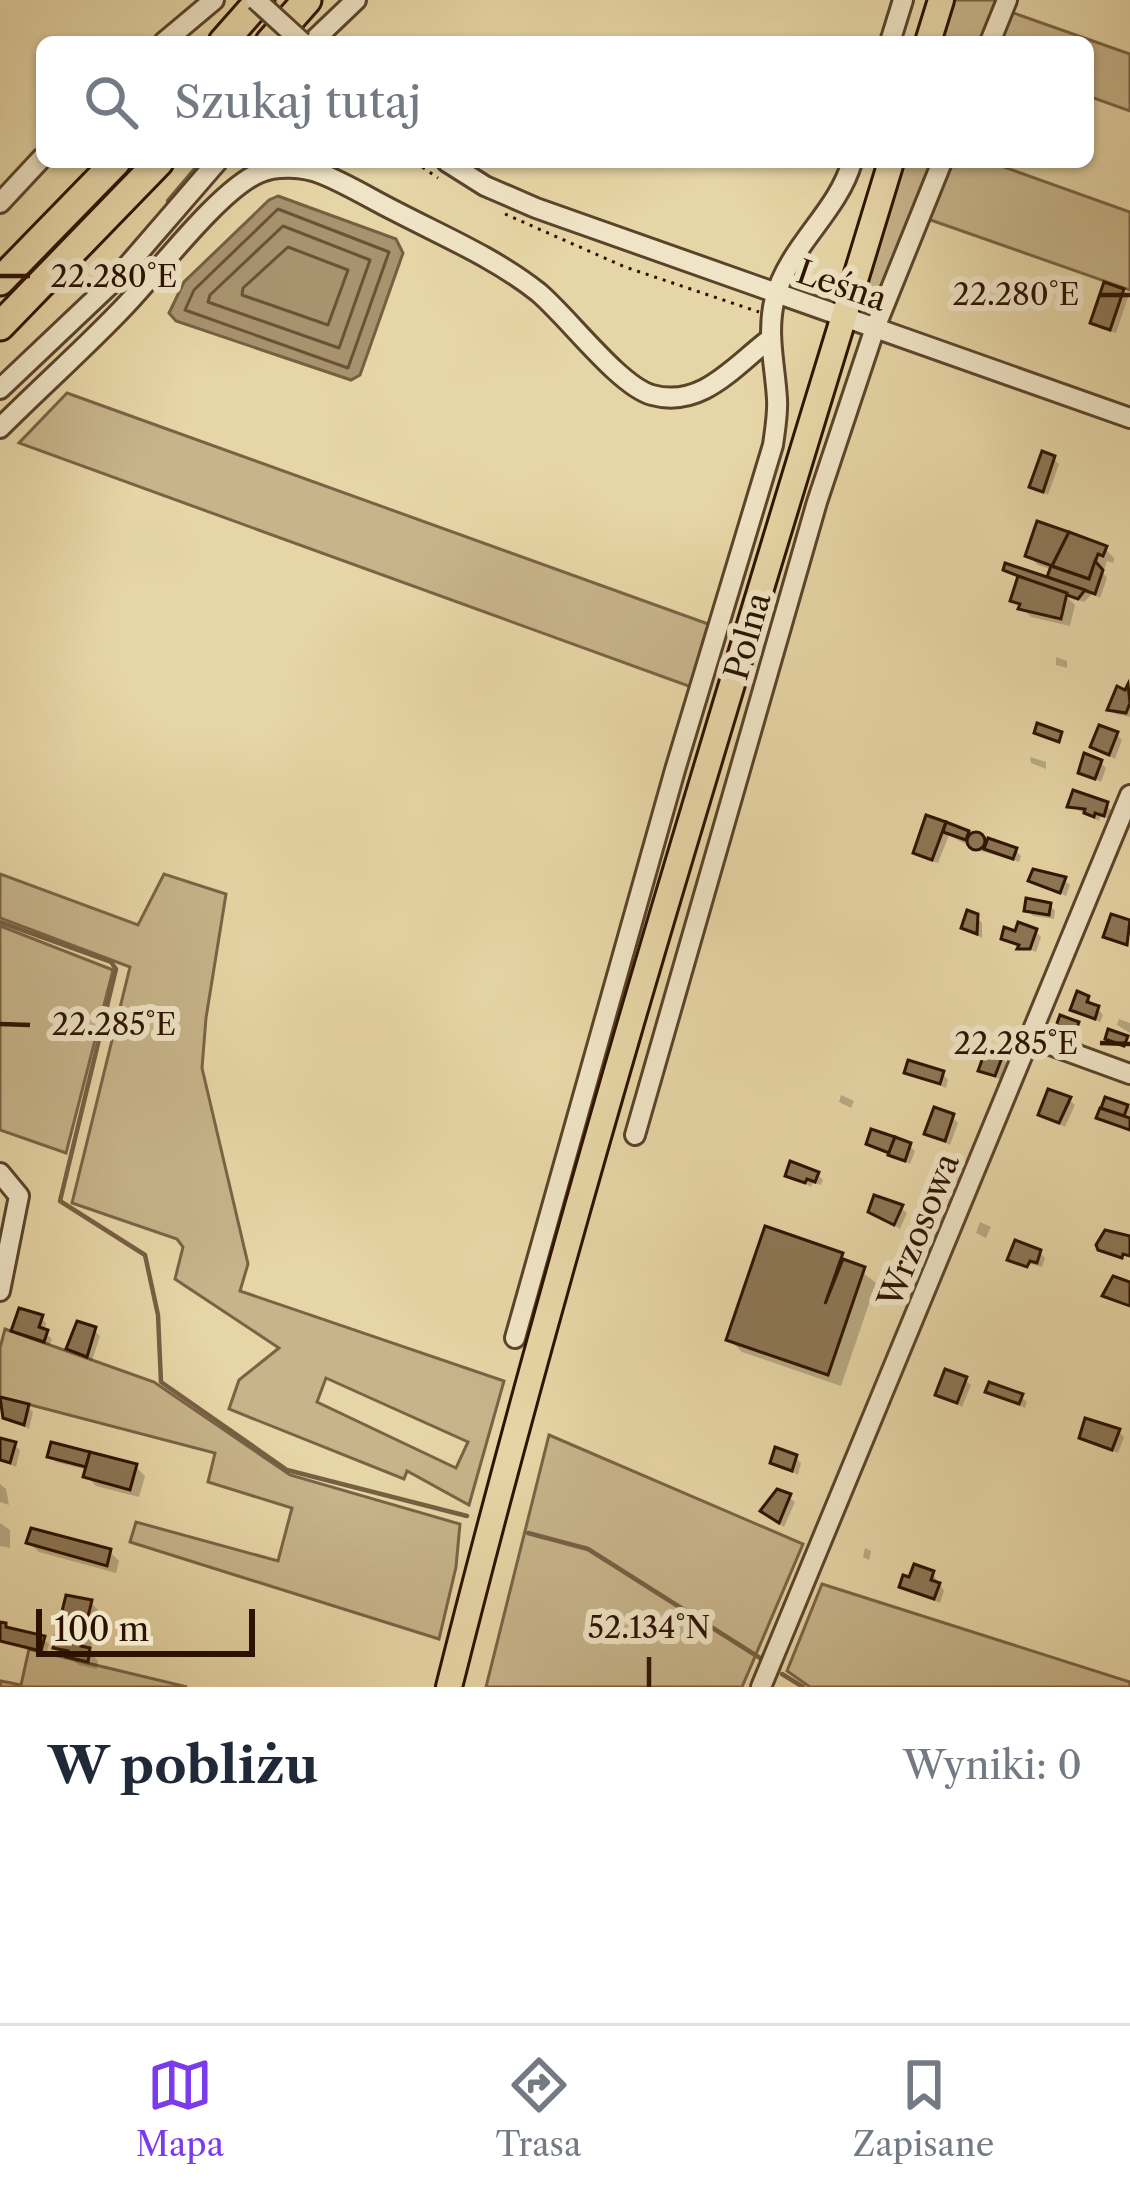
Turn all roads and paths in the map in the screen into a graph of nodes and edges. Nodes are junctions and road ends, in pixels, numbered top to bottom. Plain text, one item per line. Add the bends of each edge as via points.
1 (214, 0) edge
2 (258, 0) edge
3 (308, 0) edge
4 (356, 0) edge
5 (903, 0) edge
6 (941, 0) edge
7 (1007, 0) edge
8 (171, 36) edge
9 (228, 36) edge
10 (275, 36) edge
11 (296, 36) edge
12 (318, 36) edge
13 (892, 36) edge
14 (930, 36) edge
15 (992, 36) edge
16 (36, 164) edge
17 (110, 168) edge
18 (153, 168) edge
19 (213, 168) edge
20 (850, 168) edge
21 (889, 168) edge
22 (940, 168) edge
23 (444, 170) edge
24 (0, 203) edge
25 (497, 210) dead end
26 (0, 281) edge
27 (776, 293) junction
28 (844, 314) junction
29 (771, 316) junction
30 (0, 326) edge
31 (875, 328) junction
32 (770, 339) junction
33 (0, 389) edge
34 (1130, 418) edge
35 (0, 428) edge
36 (1130, 795) edge
37 (1030, 1038) junction
38 (1130, 1074) edge
39 (635, 1136) dead end
40 (0, 1173) edge
41 (0, 1291) edge
42 (515, 1337) dead end
43 (491, 1534) junction
44 (448, 1687) edge
45 (460, 1687) edge
46 (761, 1687) edge

1 - 8 street
2 - 9 highway
2 - 11 street, bridge
3 - 10 highway
4 - 12 street
5 - 13 street
6 - 14 main road
7 - 15 street
16 - 24 street
17 - 26 highway
18 - 30 highway
19 - 33 street via 115,280
20 - 27 street
21 - 28 main road
22 - 31 street, Polna
23 - 27 street, Leśna
25 - 29 path via 625,267
27 - 28 street, Leśna
27 - 29 street
28 - 31 street, Leśna
28 - 43 main road via 614,1082
29 - 32 street
31 - 34 street, Leśna
31 - 39 street, Polna via 817,502
32 - 35 street via 703,391 652,395 620,376 535,290 485,257 319,172 266,170 222,202
32 - 42 street via 778,403 773,445
36 - 37 street, Wrzosowa
37 - 38 street
37 - 46 street, Wrzosowa
40 - 41 street via 19,1196
43 - 44 main road
43 - 45 main road

